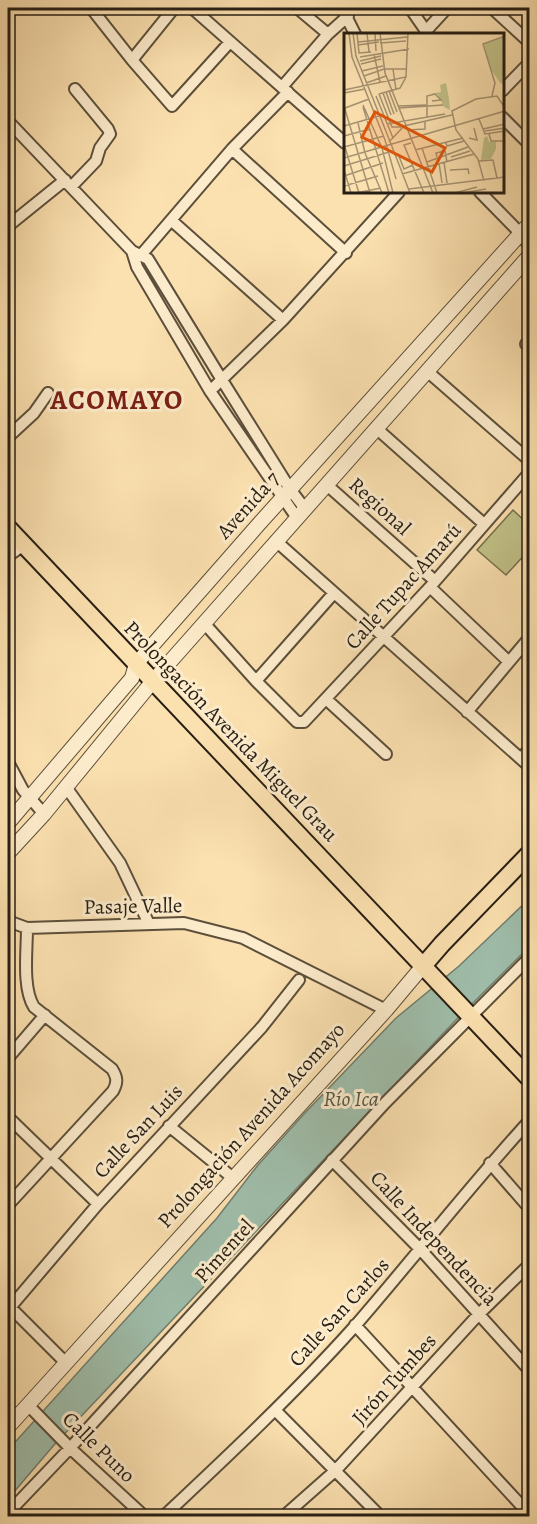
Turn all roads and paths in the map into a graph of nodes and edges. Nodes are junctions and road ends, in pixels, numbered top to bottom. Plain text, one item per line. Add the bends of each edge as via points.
1 (91, 8) edge
2 (174, 8) edge
3 (192, 8) edge
4 (297, 8) edge
5 (410, 8) edge
6 (447, 8) edge
7 (492, 8) edge
8 (345, 11) edge
9 (355, 33) edge
10 (427, 33) edge
11 (328, 34) junction
12 (230, 42) junction
13 (530, 43) edge
14 (132, 60) junction
15 (530, 62) edge
16 (75, 89) dead end
17 (285, 89) junction
18 (504, 89) edge
19 (504, 119) edge
20 (8, 121) edge
21 (344, 142) edge
22 (530, 145) edge
23 (232, 149) junction
24 (68, 184) junction
25 (397, 194) edge
26 (482, 194) edge
27 (171, 220) junction
28 (8, 226) edge
29 (525, 228) edge
30 (530, 247) edge
31 (346, 252) junction
32 (136, 253) junction
33 (530, 255) edge
34 (283, 320) junction
35 (427, 371) junction
36 (222, 380) junction
37 (210, 391) junction
38 (48, 393) dead end
39 (376, 428) junction
40 (8, 437) edge
41 (530, 461) edge
42 (528, 477) edge
43 (327, 484) junction
44 (286, 494) junction
45 (301, 514) junction
46 (484, 524) junction
47 (8, 528) edge
48 (276, 541) junction
49 (24, 545) junction
50 (8, 556) edge
51 (433, 584) junction
52 (334, 593) junction
53 (204, 623) junction
54 (384, 638) junction
55 (528, 642) edge
56 (509, 662) junction
57 (136, 664) junction
58 (153, 681) junction
59 (256, 681) junction
60 (326, 699) junction
61 (467, 712) junction
62 (530, 748) edge
63 (386, 754) dead end
64 (520, 759) junction
65 (8, 762) edge
66 (530, 767) edge
67 (66, 787) junction
68 (29, 799) junction
69 (44, 814) junction
70 (8, 823) edge
71 (8, 853) edge
72 (530, 853) edge
73 (8, 921) edge
74 (149, 924) junction
75 (27, 928) junction
76 (530, 957) edge
77 (428, 972) junction
78 (299, 980) dead end
79 (386, 1010) junction
80 (468, 1014) junction
81 (45, 1015) junction
82 (8, 1058) edge
83 (530, 1079) edge
84 (8, 1117) edge
85 (530, 1120) edge
86 (169, 1126) junction
87 (51, 1159) junction
88 (332, 1160) junction
89 (490, 1163) junction
90 (233, 1178) junction
91 (98, 1204) junction
92 (8, 1205) edge
93 (530, 1209) edge
94 (421, 1250) junction
95 (530, 1264) edge
96 (8, 1308) edge
97 (479, 1314) junction
98 (356, 1325) junction
99 (66, 1363) junction
100 (530, 1371) edge
101 (413, 1386) junction
102 (32, 1409) junction
103 (276, 1411) junction
104 (8, 1427) edge
105 (67, 1444) junction
106 (336, 1470) junction
107 (8, 1514) edge
108 (530, 1515) edge
109 (144, 1516) edge
110 (164, 1516) edge
111 (284, 1516) edge
112 (380, 1516) edge

1 - 14 street
2 - 14 street
3 - 12 street
4 - 11 street
5 - 10 street
6 - 10 street
7 - 13 street
8 - 9 street
8 - 11 street
11 - 17 street
12 - 14 street via 172,106
12 - 17 street
15 - 18 street
16 - 24 street via 110,134 96,161
17 - 21 street
17 - 23 street
19 - 22 street
20 - 24 street
23 - 27 street
23 - 31 street
24 - 28 street
24 - 32 street
25 - 31 street
26 - 29 street
27 - 32 street
27 - 34 street
29 - 30 street
29 - 44 street, Avenida 7
31 - 34 street
32 - 36 street via 148,259
32 - 37 street via 137,267
33 - 35 street
34 - 36 street
35 - 39 street
35 - 41 street
36 - 37 street
36 - 44 street
37 - 44 street
38 - 40 street via 34,413
39 - 43 street
39 - 46 street
42 - 46 street, Calle Tupac Amarú
43 - 45 street
43 - 51 street, Regional
44 - 45 street
44 - 57 street, Avenida 7
45 - 48 street
46 - 51 street, Calle Tupac Amarú
47 - 49 main road, Prolongación Avenida Miguel Grau
48 - 52 street
48 - 53 street
49 - 50 street
49 - 57 main road, Prolongación Avenida Miguel Grau
51 - 54 street, Calle Tupac Amarú
51 - 56 street, Regional
52 - 54 street
52 - 59 street
53 - 58 street
53 - 59 street
54 - 60 street, Calle Tupac Amarú
54 - 61 street
55 - 56 street
56 - 61 street
57 - 58 main road, Prolongación Avenida Miguel Grau
57 - 68 street, Avenida 7 via 132,678
58 - 67 street
58 - 77 main road, Prolongación Avenida Miguel Grau
59 - 60 street, Calle Tupac Amarú via 297,722 301,723
60 - 63 street
61 - 64 street
62 - 64 street
64 - 66 street
65 - 68 street
67 - 69 street
67 - 74 street via 120,864
68 - 69 street
68 - 70 street, Avenida 7
69 - 71 street
72 - 77 main road, Prolongación Avenida Acomayo
73 - 75 street, Pasaje Valle
74 - 75 street, Pasaje Valle
74 - 79 street, Pasaje Valle via 184,922 243,938
75 - 81 street via 28,993 34,1006
76 - 80 street, Pimentel
77 - 79 street, Prolongación Avenida Acomayo
77 - 80 main road, Prolongación Avenida Miguel Grau
78 - 86 street, Calle San Luis via 262,1027
79 - 90 street, Prolongación Avenida Acomayo
80 - 83 main road, Prolongación Avenida Miguel Grau
80 - 88 street, Pimentel
81 - 82 street
81 - 87 street via 112,1069 117,1081 113,1091
84 - 87 street
85 - 89 street, Calle San Carlos
86 - 90 street
86 - 91 street, Calle San Luis
87 - 91 street
87 - 92 street
88 - 94 street, Calle Independencia
88 - 105 street, Pimentel
89 - 93 street
89 - 94 street, Calle San Carlos
90 - 99 street, Prolongación Avenida Acomayo
91 - 96 street, Calle San Luis
94 - 97 street, Calle Independencia
94 - 98 street, Calle San Carlos
95 - 97 street, Jirón Tumbes
96 - 99 street
97 - 100 street, Calle Independencia
97 - 101 street, Jirón Tumbes
98 - 101 street
98 - 103 street, Calle San Carlos
99 - 102 street, Prolongación Avenida Acomayo
101 - 106 street, Jirón Tumbes
101 - 108 street
102 - 104 street, Prolongación Avenida Acomayo
102 - 105 street, Calle Puno
103 - 106 street
103 - 110 street, Calle San Carlos
105 - 107 street, Pimentel
105 - 109 street, Calle Puno
106 - 111 street, Jirón Tumbes
106 - 112 street

